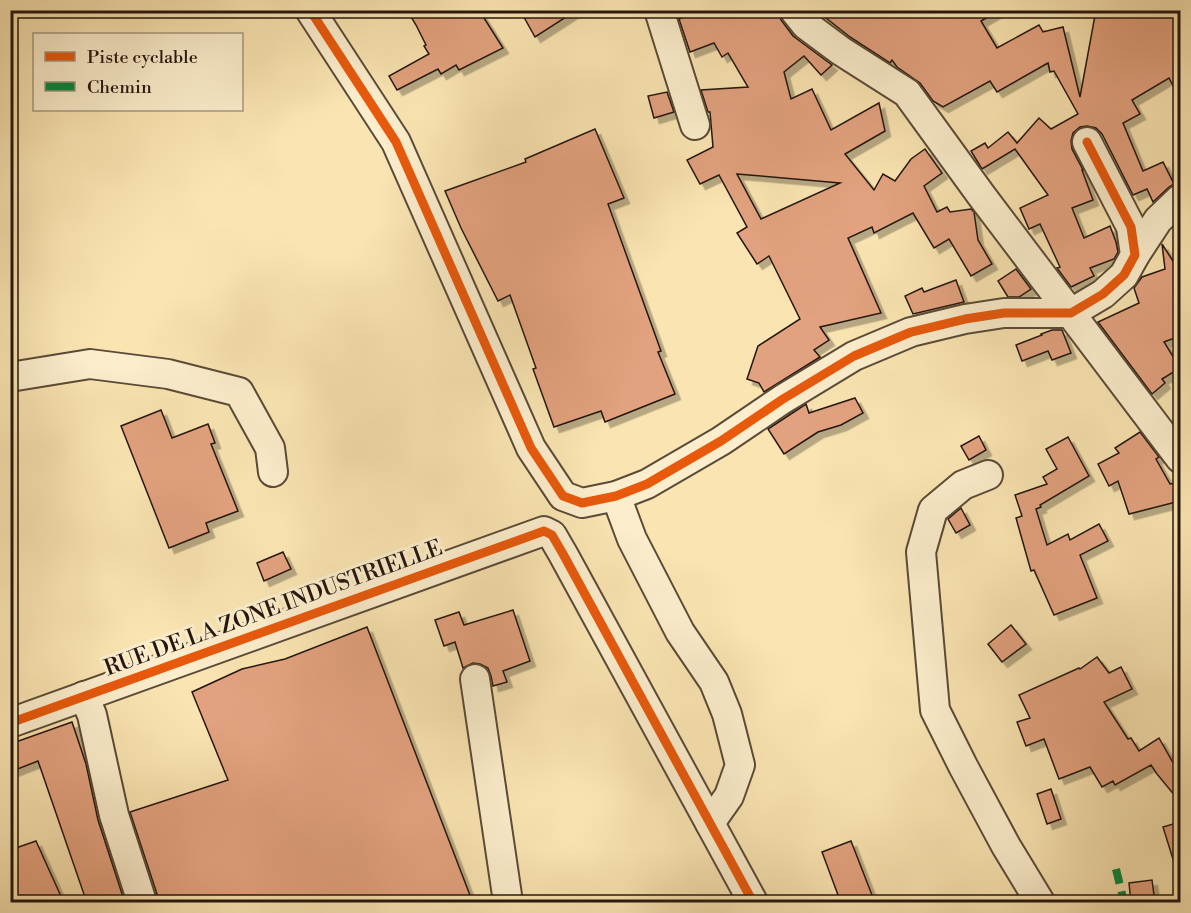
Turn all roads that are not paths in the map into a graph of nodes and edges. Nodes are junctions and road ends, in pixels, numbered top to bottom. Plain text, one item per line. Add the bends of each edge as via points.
1 (310, 10) edge
2 (659, 10) edge
3 (794, 10) edge
4 (695, 125) dead end
5 (1087, 142) dead end
6 (1180, 199) edge
7 (1135, 255) junction
8 (1071, 313) junction
9 (10, 377) edge
10 (1180, 458) edge
11 (273, 472) dead end
12 (988, 475) dead end
13 (616, 496) junction
14 (475, 679) dead end
15 (84, 696) junction
16 (10, 723) edge
17 (710, 822) junction
18 (142, 903) edge
19 (508, 903) edge
20 (753, 903) edge
21 (1040, 903) edge

1 - 13 street via 396,142 531,448 563,496 582,503
2 - 4 street
3 - 8 street via 806,26 907,93
5 - 7 street via 1131,227
6 - 7 street via 1158,220
7 - 8 street via 1124,275 1103,294
8 - 10 street
8 - 13 street via 1004,313 912,332 854,356 721,441 646,484
9 - 11 street via 90,364 168,374 239,392 270,448
12 - 21 street via 963,485 933,510 921,552 935,710
13 - 17 street via 632,539 680,632 714,682 727,714 740,765 729,796
14 - 19 street
15 - 16 street, RUE DE LA ZONE INDUSTRIELLE
15 - 17 street, RUE DE LA ZONE INDUSTRIELLE via 544,531 563,554
15 - 18 street via 92,715 114,815
17 - 20 street

